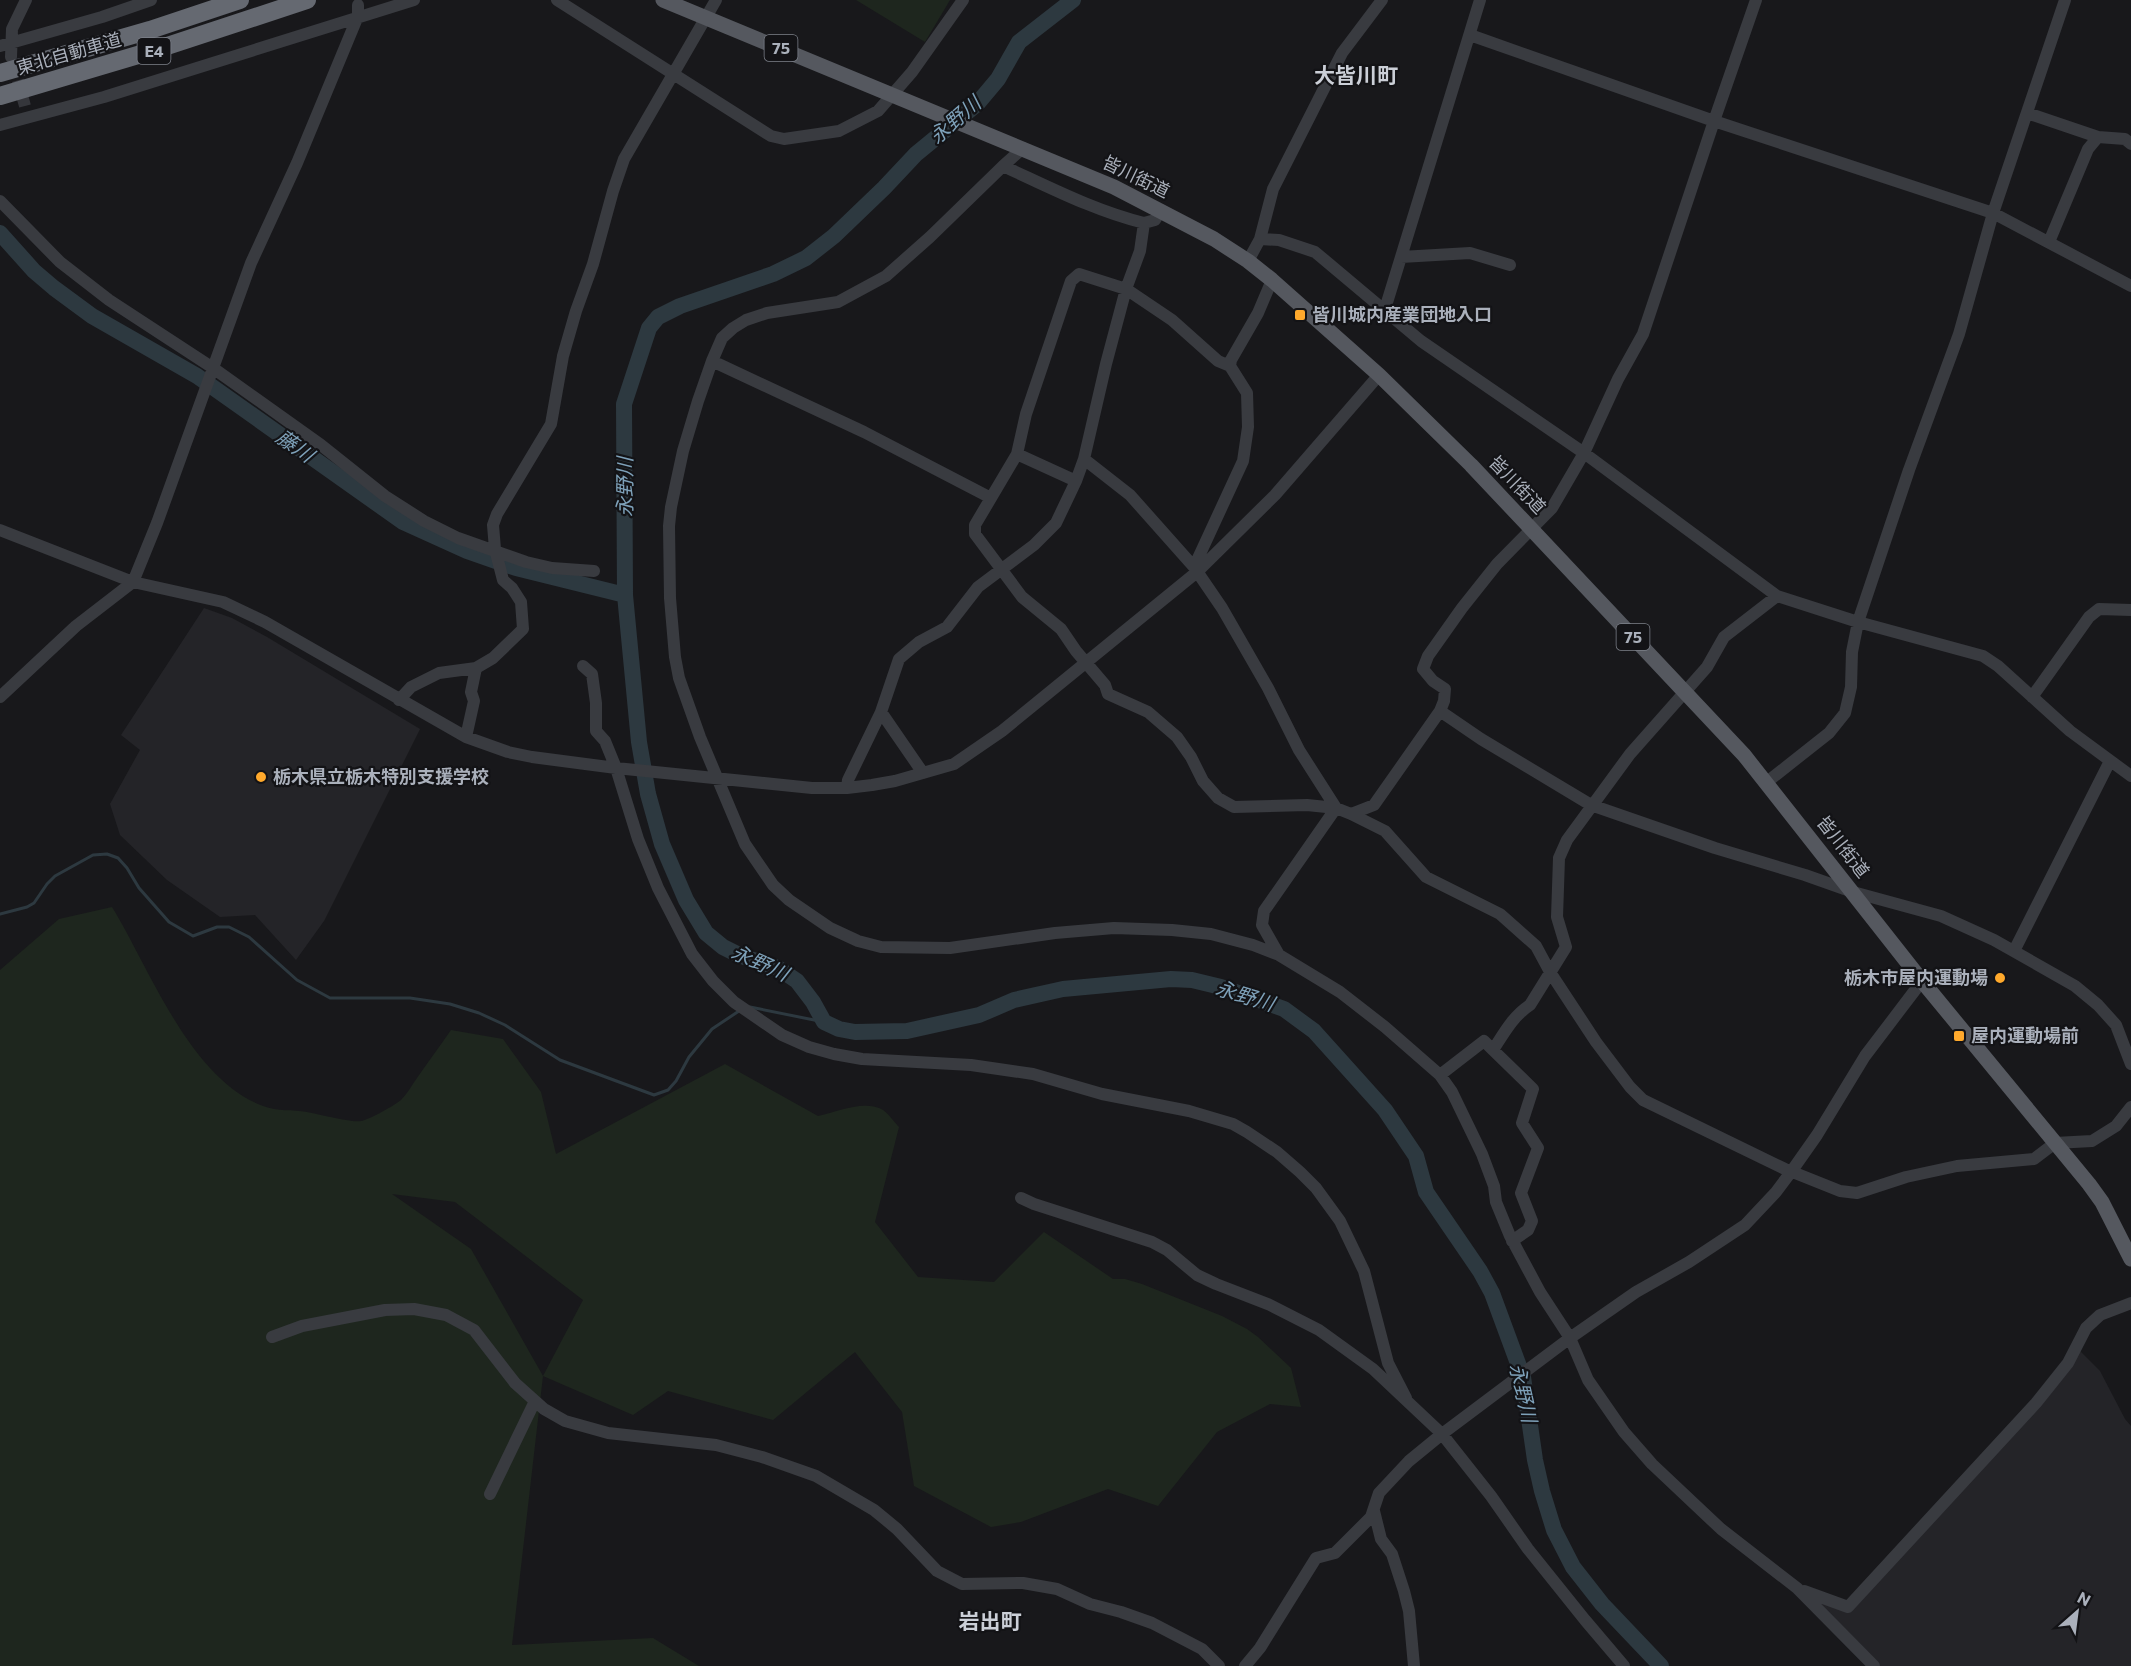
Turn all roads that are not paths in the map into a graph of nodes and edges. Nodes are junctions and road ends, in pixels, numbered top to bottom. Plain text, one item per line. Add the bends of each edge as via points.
1 (27, 0) edge
2 (151, 0) edge
3 (240, 0) edge
4 (307, 0) edge
5 (414, 0) edge
6 (557, 0) edge
7 (663, 0) edge
8 (716, 0) edge
9 (963, 0) edge
10 (1382, 0) edge
11 (1480, 0) edge
12 (1756, 0) edge
13 (2065, 0) edge
14 (358, 10) junction
15 (705, 17) junction
16 (1470, 35) junction
17 (7, 49) edge
18 (0, 73) edge
19 (673, 73) junction
20 (896, 95) junction
21 (0, 96) edge
22 (2027, 113) junction
23 (1714, 121) junction
24 (0, 125) edge
25 (2098, 137) junction
26 (2131, 144) edge
27 (1020, 146) junction
28 (1003, 166) junction
29 (0, 201) edge
30 (1161, 210) junction
31 (1993, 213) junction
32 (1144, 223) junction
33 (1260, 239) junction
34 (2049, 242) junction
35 (1401, 257) junction
36 (1248, 261) junction
37 (1510, 265) dead end
38 (1272, 280) junction
39 (2131, 286) edge
40 (1126, 289) junction
41 (1384, 309) junction
42 (712, 361) junction
43 (1230, 366) junction
44 (213, 368) junction
45 (1380, 375) junction
46 (1584, 453) junction
47 (1017, 454) junction
48 (1084, 459) junction
49 (1076, 480) junction
50 (991, 498) junction
51 (1532, 529) junction
52 (0, 530) edge
53 (495, 549) junction
54 (1000, 569) junction
55 (1196, 570) junction
56 (594, 572) dead end
57 (133, 582) junction
58 (1777, 596) junction
59 (2131, 610) edge
60 (1858, 622) junction
61 (1086, 662) junction
62 (583, 666) dead end
63 (476, 668) junction
64 (1684, 691) junction
65 (0, 697) edge
66 (2032, 697) junction
67 (399, 700) junction
68 (1440, 711) junction
69 (881, 712) junction
70 (466, 737) junction
71 (2110, 761) junction
72 (620, 769) junction
73 (923, 773) junction
74 (2131, 776) edge
75 (714, 778) junction
76 (1767, 782) junction
77 (846, 788) junction
78 (1591, 805) junction
79 (1336, 808) junction
80 (1351, 814) junction
81 (1853, 892) junction
82 (2014, 951) junction
83 (1279, 955) junction
84 (1550, 972) junction
85 (1922, 981) junction
86 (1493, 1050) junction
87 (2131, 1065) edge
88 (1440, 1075) junction
89 (2131, 1107) edge
90 (2055, 1143) junction
91 (1791, 1172) junction
92 (1021, 1198) dead end
93 (1512, 1241) junction
94 (2131, 1259) edge
95 (2131, 1303) edge
96 (272, 1337) dead end
97 (1569, 1338) junction
98 (1406, 1398) junction
99 (535, 1401) junction
100 (1442, 1434) junction
101 (490, 1494) dead end
102 (1374, 1512) junction
103 (1797, 1588) junction
104 (1219, 1666) edge
105 (1245, 1666) edge
106 (1414, 1666) edge
107 (1624, 1666) edge
108 (1874, 1666) edge

1 - 17 street
2 - 17 street
3 - 18 highway, 東北自動車道 / E4
4 - 21 highway, 東北自動車道 / E4
5 - 14 street
6 - 19 street
7 - 15 main road, 皆川街道 / 75
8 - 15 street
9 - 20 street
10 - 33 street via 1337,63 1273,189
11 - 16 street
12 - 23 street
13 - 22 street
14 - 24 street via 104,97 27,111
14 - 44 street via 297,163 251,263
15 - 19 street
15 - 20 main road, 皆川街道 / 75
16 - 23 street
16 - 35 street
19 - 20 street via 771,136 784,139 839,131 878,111
19 - 53 street via 617,176 563,356 551,424 497,514 493,525
20 - 27 main road, 皆川街道 / 75
22 - 25 street
22 - 31 street
23 - 31 street
23 - 46 street via 1643,334
25 - 26 street via 2125,139
25 - 34 street via 2088,148
27 - 28 street
27 - 30 main road, 皆川街道 / 75
28 - 32 street via 1081,201
28 - 42 street via 886,276 837,302 746,320 722,338
29 - 44 street via 60,262 109,300
30 - 32 street via 1155,220
30 - 36 main road, 皆川街道 / 75
31 - 34 street
31 - 60 street via 1959,334
32 - 40 street via 1140,251
33 - 36 street
33 - 41 street via 1279,240 1315,252
34 - 39 street
35 - 37 street via 1470,253
35 - 41 street
36 - 38 main road, 皆川街道 / 75
38 - 43 street
38 - 45 main road, 皆川街道 / 75
40 - 43 street via 1172,320 1218,361
40 - 47 street via 1079,274 1071,281 1026,414
40 - 48 street
41 - 46 street via 1421,341
42 - 50 street via 864,432
42 - 75 street via 683,451 669,526 675,657
43 - 55 street via 1247,393 1243,461
44 - 53 street via 394,502 458,538
44 - 57 street
45 - 51 main road, 皆川街道 / 75
45 - 55 street via 1275,495
46 - 51 street via 1552,508
46 - 58 street
47 - 49 street
47 - 50 street
48 - 49 street
48 - 55 street via 1130,495
49 - 54 street via 1056,523
50 - 54 street via 975,525 975,534
51 - 64 main road, 皆川街道 / 75
51 - 68 street via 1497,564 1428,656 1423,669 1445,689
52 - 57 street
53 - 56 street via 526,562
53 - 63 street via 503,580 521,602 523,629 493,658
54 - 61 street via 1022,597 1061,629
54 - 69 street via 978,587 947,627 919,642 899,659
55 - 61 street
55 - 79 street via 1222,608 1299,750
57 - 65 street via 76,626
57 - 67 street via 223,602
58 - 60 street
58 - 64 street via 1724,637 1707,667
59 - 66 street via 2099,609 2089,617
60 - 66 street via 1983,656
60 - 76 street via 1845,713 1829,733
61 - 73 street via 1002,731 954,764
61 - 79 street via 1108,694 1148,712 1177,737 1218,798 1234,807
62 - 72 street via 592,674 596,731
63 - 67 street via 439,673 411,687
63 - 70 street
64 - 76 main road, 皆川街道 / 75
64 - 78 street
66 - 71 street
67 - 70 street
68 - 78 street
68 - 80 street via 1374,805
69 - 73 street
69 - 77 street
70 - 72 street via 532,757
71 - 74 street
71 - 82 street
72 - 75 street
72 - 98 street via 638,839 692,954 734,1002 782,1035 809,1047 862,1059 971,1065 1033,1074 1233,1124 1277,1152 1316,1188 1340,1221 1364,1271 1388,1363
73 - 77 street
75 - 77 street
75 - 83 street via 745,844 773,885 807,914 858,941 880,947 950,948 1114,928 1211,934
76 - 81 main road, 皆川街道 / 75
78 - 81 street
78 - 84 street via 1558,858 1557,917 1566,947
79 - 80 street
79 - 83 street via 1264,911 1262,925
80 - 84 street via 1385,831 1426,877 1500,914 1536,946
81 - 82 street via 1941,916
81 - 85 main road, 皆川街道 / 75
82 - 87 street via 2075,986 2098,1005 2116,1025
83 - 88 street via 1340,992
84 - 86 street via 1530,1005 1512,1021
84 - 91 street via 1596,1042 1643,1100
85 - 90 main road, 皆川街道 / 75
85 - 91 street via 1865,1056
86 - 88 street via 1484,1041
86 - 93 street via 1533,1089 1522,1123 1538,1148 1521,1193 1532,1221 1528,1230
88 - 93 street via 1482,1154
89 - 90 street via 2116,1126 2092,1141
90 - 91 street via 2034,1159 1958,1166 1857,1193 1840,1191
90 - 94 main road, 皆川街道 / 75 via 2102,1203
91 - 97 street via 1745,1226
92 - 98 street via 1152,1242 1197,1275 1319,1330
93 - 97 street
95 - 103 street via 2100,1315 2086,1328 2068,1363 2036,1403 1848,1607
96 - 99 street via 302,1326 356,1315 428,1311 474,1330 515,1383
97 - 100 street
97 - 103 street via 1588,1380 1640,1450 1721,1529
98 - 100 street
99 - 101 street
99 - 104 street via 581,1427 608,1434 716,1444 816,1476 874,1510 937,1571 963,1584 1023,1583 1057,1589 1090,1604 1152,1623 1202,1649
100 - 102 street via 1379,1493
100 - 107 street
102 - 105 street via 1335,1553 1316,1558
102 - 106 street via 1381,1539 1392,1554 1404,1591
103 - 108 street

